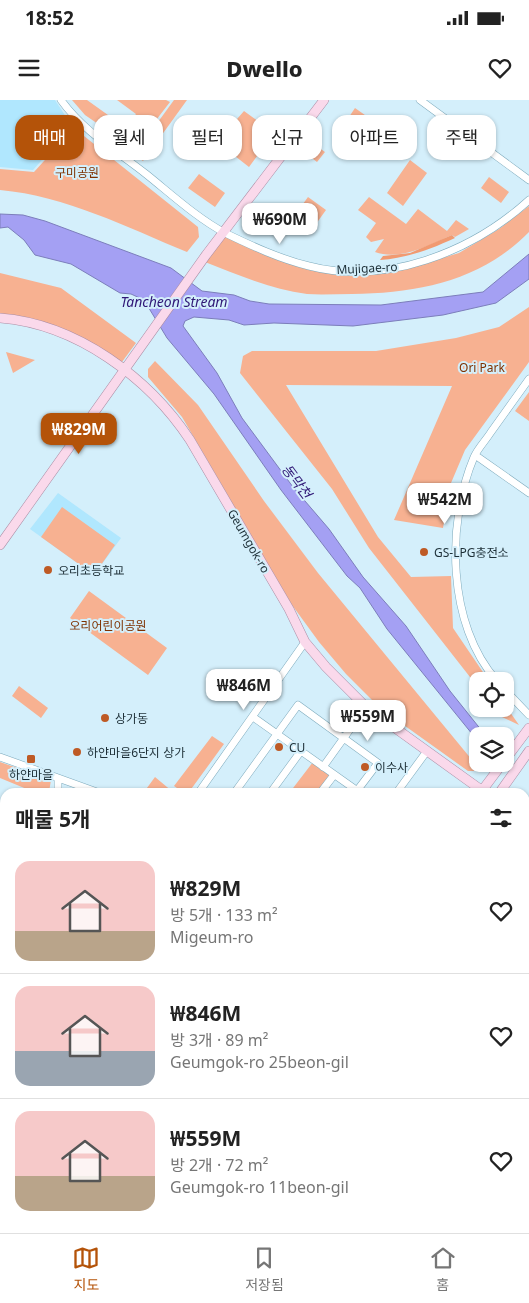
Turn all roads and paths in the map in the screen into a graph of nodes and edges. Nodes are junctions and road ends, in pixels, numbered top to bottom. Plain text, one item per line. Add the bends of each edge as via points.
1 (62, 100) edge
2 (324, 100) edge
3 (420, 100) edge
4 (529, 180) edge
5 (529, 200) edge
6 (224, 232) junction
7 (0, 318) edge
8 (126, 371) junction
9 (529, 379) edge
10 (475, 455) junction
11 (529, 493) edge
12 (0, 545) edge
13 (305, 642) junction
14 (490, 672) edge
15 (514, 699) edge
16 (366, 707) junction
17 (529, 715) edge
18 (253, 718) junction
19 (529, 728) edge
20 (277, 735) junction
21 (344, 738) junction
22 (514, 748) edge
23 (301, 751) junction
24 (427, 751) junction
25 (529, 752) edge
26 (0, 757) edge
27 (323, 767) junction
28 (496, 772) edge
29 (334, 775) junction
30 (58, 778) junction
31 (58, 788) edge
32 (85, 788) edge
33 (203, 788) edge
34 (240, 788) edge
35 (274, 788) edge
36 (324, 788) edge
37 (352, 788) edge
38 (361, 788) edge
39 (400, 788) edge
40 (477, 788) edge
41 (485, 788) edge
42 (503, 788) edge

1 - 6 street, Mujigae-ro via 89,130
2 - 6 main road
3 - 4 street
5 - 6 street, Mujigae-ro via 496,226 458,249 414,264 386,268 348,271 311,267 269,253
6 - 8 main road
7 - 8 main road, Geumgok-ro via 63,335 105,356
8 - 12 main road
8 - 13 main road, Geumgok-ro via 174,416 215,480
9 - 10 street
10 - 11 street
10 - 14 street via 458,511 456,569 471,633
13 - 16 main road, Geumgok-ro
13 - 18 street
15 - 17 street
16 - 21 street
16 - 24 main road, Geumgok-ro
18 - 20 street
18 - 33 street
19 - 22 main road
20 - 21 street via 298,705
20 - 23 street
20 - 34 street
21 - 27 street
21 - 38 street via 378,763
23 - 27 street
23 - 35 street
24 - 39 street
24 - 40 main road, Geumgok-ro
25 - 42 main road
26 - 30 street
27 - 29 street
28 - 41 main road
29 - 36 street
29 - 37 street
30 - 31 street
30 - 32 street

